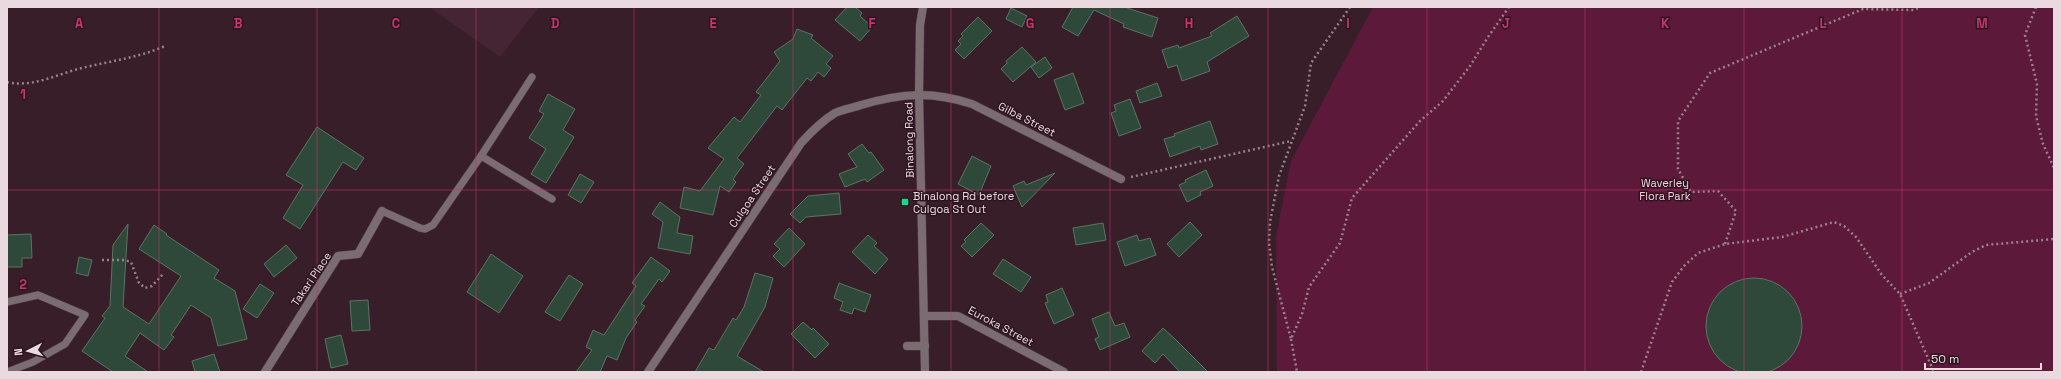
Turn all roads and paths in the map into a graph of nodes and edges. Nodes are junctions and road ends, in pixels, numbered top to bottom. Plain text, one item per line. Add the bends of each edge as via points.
1 (923, 7) edge
2 (1350, 7) edge
3 (1509, 7) edge
4 (1920, 7) edge
5 (2036, 7) edge
6 (165, 46) dead end
7 (532, 77) dead end
8 (7, 82) edge
9 (919, 94) junction
10 (1291, 141) junction
11 (481, 156) junction
12 (2054, 168) edge
13 (1120, 179) joint
14 (552, 198) dead end
15 (382, 211) joint
16 (2054, 239) edge
17 (1725, 244) junction
18 (102, 260) dead end
19 (163, 274) dead end
20 (1900, 294) junction
21 (7, 302) edge
22 (924, 316) junction
23 (1291, 339) junction
24 (907, 346) dead end
25 (924, 346) junction
26 (7, 372) edge
27 (265, 372) edge
28 (648, 372) edge
29 (925, 372) edge
30 (1064, 372) edge
31 (1298, 372) edge
32 (1641, 372) edge
33 (1934, 372) edge

1 - 9 street, Binalong Road via 920,25
2 - 10 path via 1311,63 1305,106
3 - 23 path via 1443,101 1420,121 1352,198 1340,243 1309,287 1302,314
4 - 17 path via 1914,10 1863,9 1710,73 1678,121 1678,169 1691,192 1718,191 1736,211
5 - 12 path via 2024,35 2037,84 2036,116
6 - 8 path via 144,55 80,68 45,80 30,83
7 - 11 lane
9 - 13 street, Gilba Street via 948,96 972,104
9 - 22 street, Binalong Road
9 - 28 street, Culgoa Street via 886,98 836,113 815,128 801,143
10 - 13 path
10 - 23 path via 1279,176 1270,222 1269,243 1272,267
11 - 14 lane
11 - 15 lane via 429,228 407,224
15 - 27 street, Takari Place via 358,254 338,256
16 - 20 path via 1986,245 1929,283
17 - 20 path via 1782,237 1834,222 1844,226 1856,237 1882,275
17 - 32 path via 1698,253 1672,282
18 - 19 path via 131,262 139,283 145,288 152,286
20 - 33 path
21 - 26 lane via 38,294 85,315 65,344 34,362
22 - 25 street, Binalong Road
22 - 30 street, Euroka Street via 958,316
23 - 31 path
24 - 25 street
25 - 29 street, Binalong Road

